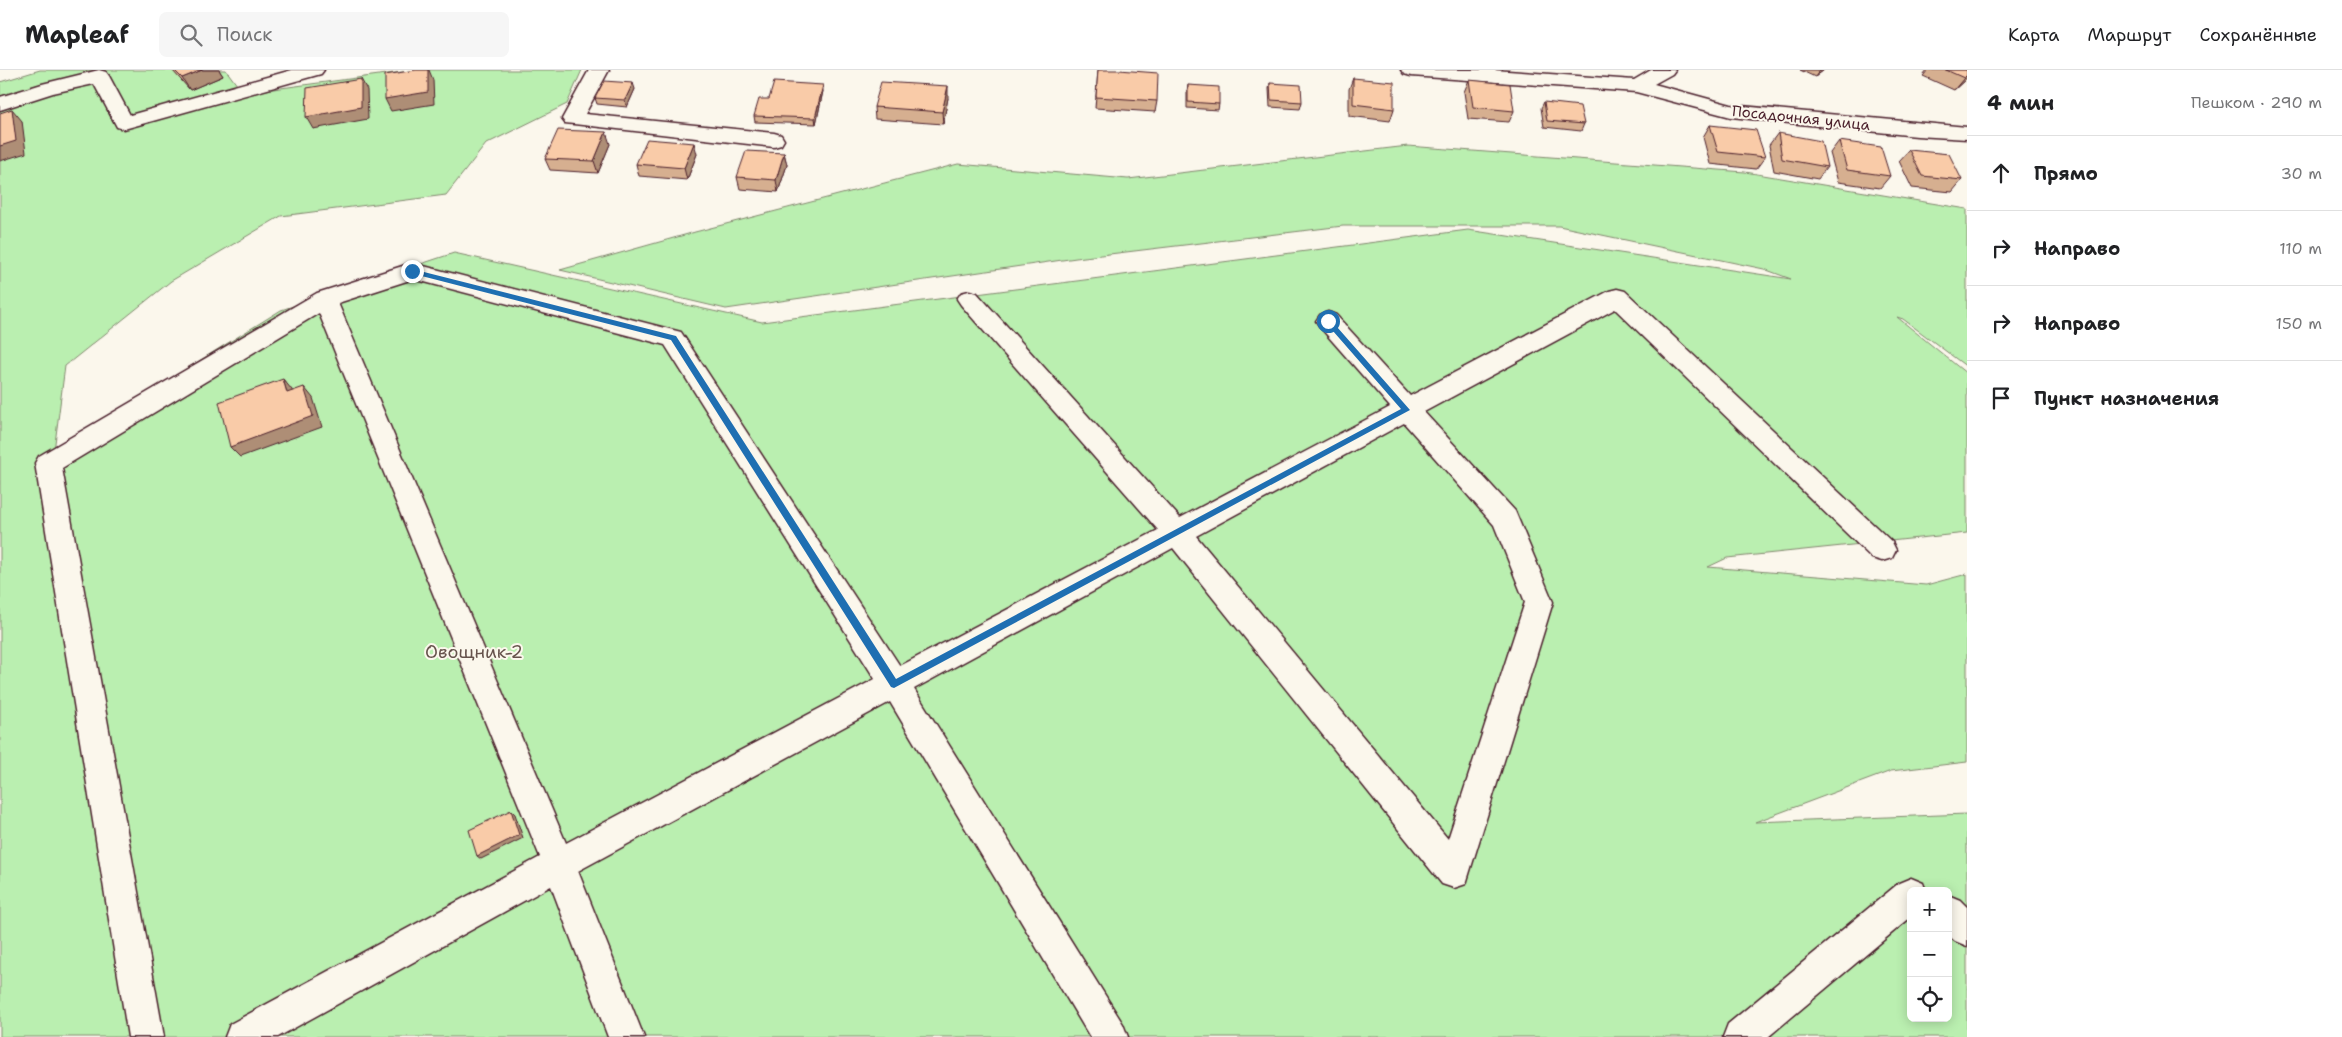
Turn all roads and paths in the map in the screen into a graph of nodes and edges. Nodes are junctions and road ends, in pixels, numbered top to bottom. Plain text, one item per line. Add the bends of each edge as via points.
1 (314, 70) edge
2 (599, 70) edge
3 (1411, 70) edge
4 (1665, 70) edge
5 (1637, 86) junction
6 (0, 104) edge
7 (1967, 132) edge
8 (774, 140) dead end
9 (325, 299) junction
10 (969, 299) dead end
11 (1328, 321) dead end
12 (1406, 410) junction
13 (1177, 532) junction
14 (1882, 550) dead end
15 (894, 684) junction
16 (559, 864) junction
17 (1907, 898) edge
18 (1952, 916) edge
19 (1967, 929) edge
20 (146, 1037) edge
21 (243, 1037) edge
22 (626, 1037) edge
23 (1110, 1037) edge
24 (1741, 1037) edge

1 - 6 street via 124,123 99,76
2 - 8 street via 572,120
3 - 5 street, Посадочная улица
4 - 5 street
5 - 7 street, Посадочная улица via 1731,111
9 - 15 street via 412,271 673,338
9 - 16 street
9 - 20 street via 48,463
10 - 13 street
11 - 12 street
12 - 13 street
12 - 13 street via 1505,519 1539,602 1454,872
12 - 14 street via 1617,297
13 - 15 street
15 - 16 street
15 - 23 street
16 - 21 street
16 - 22 street
17 - 24 street
18 - 19 street

